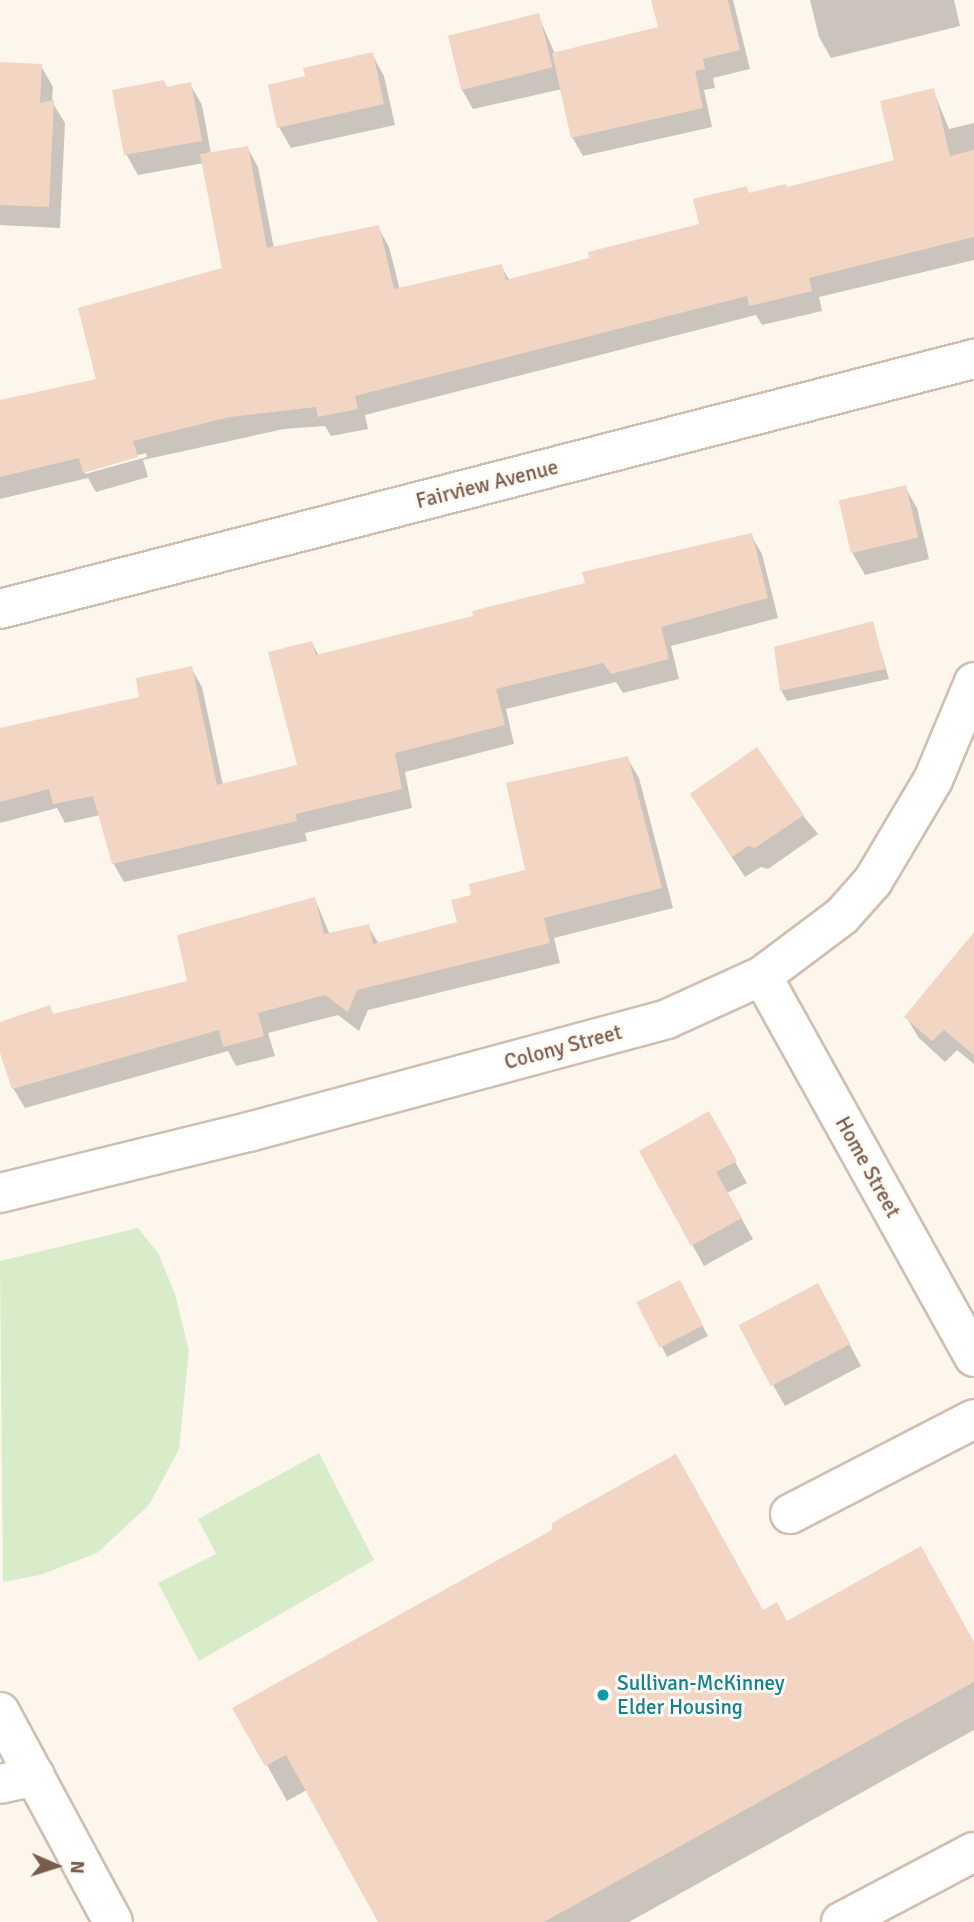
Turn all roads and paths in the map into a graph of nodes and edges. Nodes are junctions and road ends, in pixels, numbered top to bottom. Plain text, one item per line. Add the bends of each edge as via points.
1 (974, 359) edge
2 (0, 609) edge
3 (974, 682) edge
4 (762, 976) junction
5 (0, 1193) edge
6 (974, 1357) edge
7 (974, 1419) edge
8 (790, 1514) dead end
9 (0, 1712) edge
10 (17, 1780) edge
11 (974, 1852) edge
12 (113, 1922) edge
13 (841, 1922) edge

1 - 2 street, Fairview Avenue
3 - 4 street, Colony Street via 933,780 873,881 842,916
4 - 5 street, Colony Street via 667,1019 249,1132
4 - 6 street, Home Street
7 - 8 street
9 - 10 street
10 - 12 street
11 - 13 street

